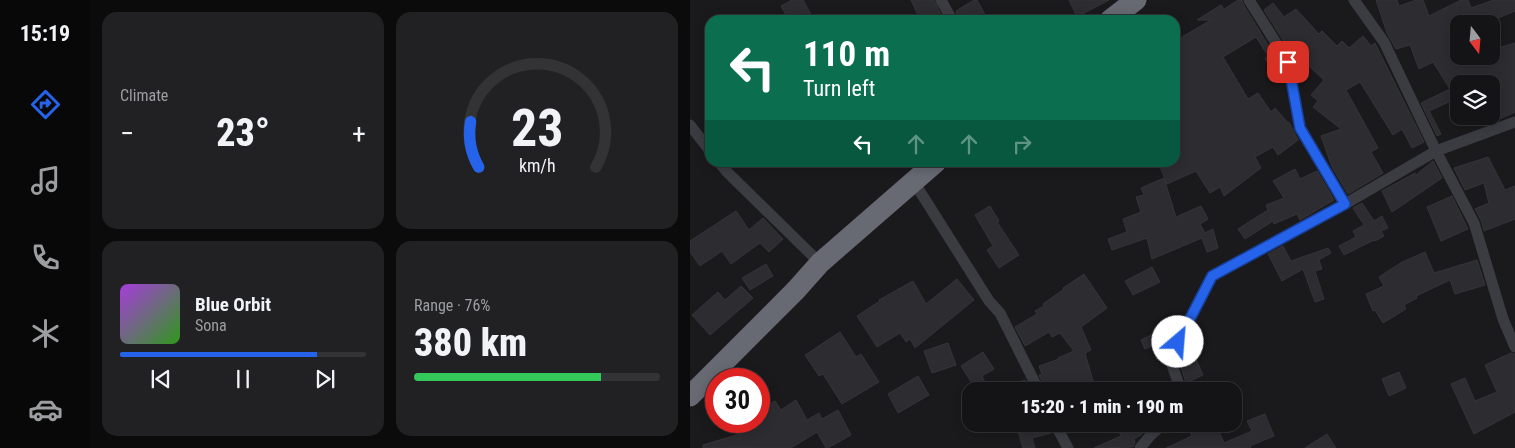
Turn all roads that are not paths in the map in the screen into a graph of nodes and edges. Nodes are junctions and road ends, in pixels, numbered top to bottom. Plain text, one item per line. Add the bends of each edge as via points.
1 (941, 0) edge
2 (1136, 0) edge
3 (1249, 0) edge
4 (1354, 0) edge
5 (949, 15) edge
6 (1116, 15) edge
7 (1515, 122) edge
8 (690, 125) edge
9 (705, 144) edge
10 (1436, 152) junction
11 (723, 167) edge
12 (930, 167) edge
13 (914, 182) junction
14 (1345, 204) junction
15 (820, 263) junction
16 (1515, 347) edge
17 (1034, 382) edge
18 (1178, 382) edge
19 (690, 396) edge
20 (1060, 432) edge
21 (1154, 432) edge
22 (1068, 448) edge
23 (1140, 448) edge

1 - 5 street
2 - 6 highway
3 - 14 street via 1288,62 1300,128
4 - 10 street via 1384,42
7 - 10 street
8 - 9 street
10 - 14 street
10 - 16 street via 1474,223 1503,319
11 - 15 street
12 - 13 highway
13 - 15 highway
13 - 17 street via 989,301 1000,313
14 - 18 street via 1212,276 1170,359
15 - 19 highway
20 - 22 street
21 - 23 street

